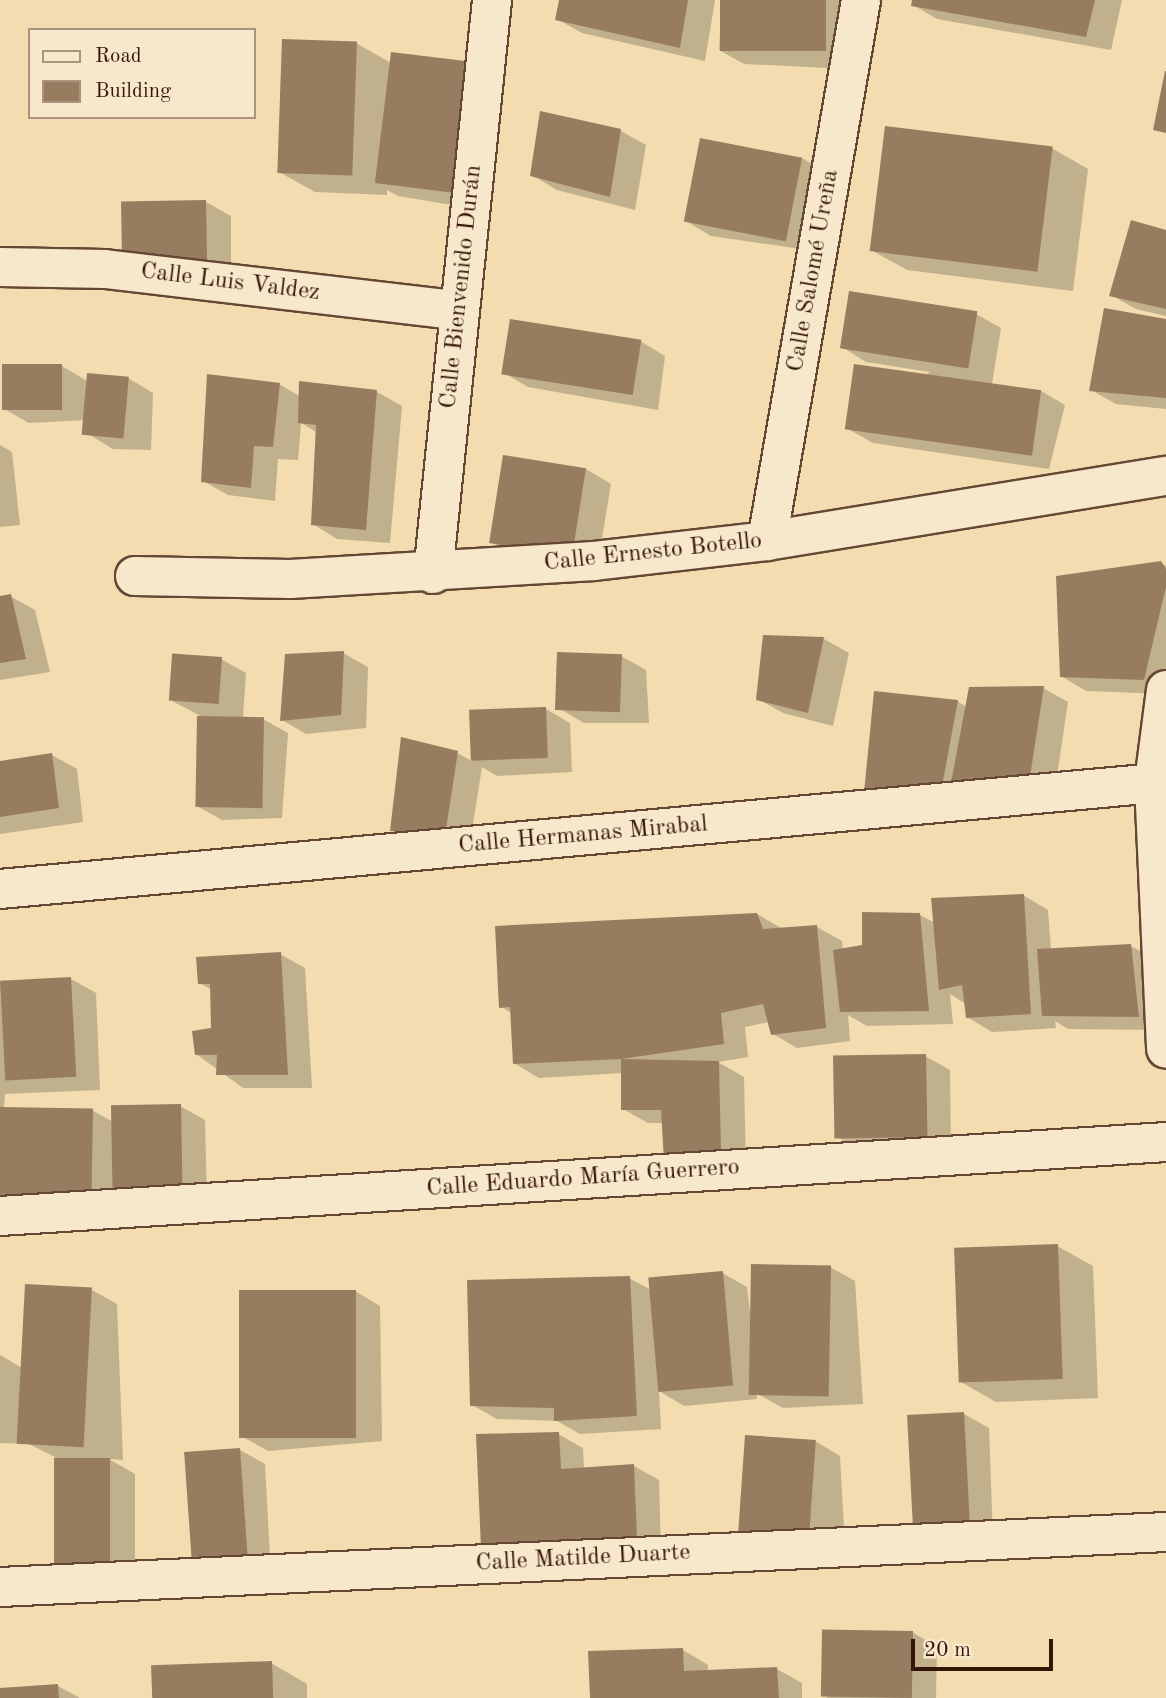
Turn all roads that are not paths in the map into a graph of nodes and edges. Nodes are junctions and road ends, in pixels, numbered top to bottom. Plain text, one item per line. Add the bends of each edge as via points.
1 (492, 0) edge
2 (862, 0) edge
3 (0, 267) edge
4 (460, 311) junction
5 (1166, 476) edge
6 (767, 541) junction
7 (433, 574) junction
8 (135, 576) dead end
9 (1166, 690) edge
10 (1160, 783) edge
11 (0, 889) edge
12 (1166, 1049) edge
13 (1166, 1142) edge
14 (0, 1216) edge
15 (1166, 1532) edge
16 (0, 1587) edge

1 - 4 street, Calle Bienvenido Durán
2 - 6 street, Calle Salomé Ureña
3 - 4 street, Calle Luis Valdez via 105,269
4 - 7 street, Calle Bienvenido Durán
5 - 6 street, Calle Ernesto Botello
6 - 7 street, Calle Ernesto Botello
7 - 8 street, Calle Ernesto Botello via 290,579
9 - 10 street
10 - 11 street, Calle Hermanas Mirabal
10 - 12 street
13 - 14 street, Calle Eduardo María Guerrero
15 - 16 street, Calle Matilde Duarte

